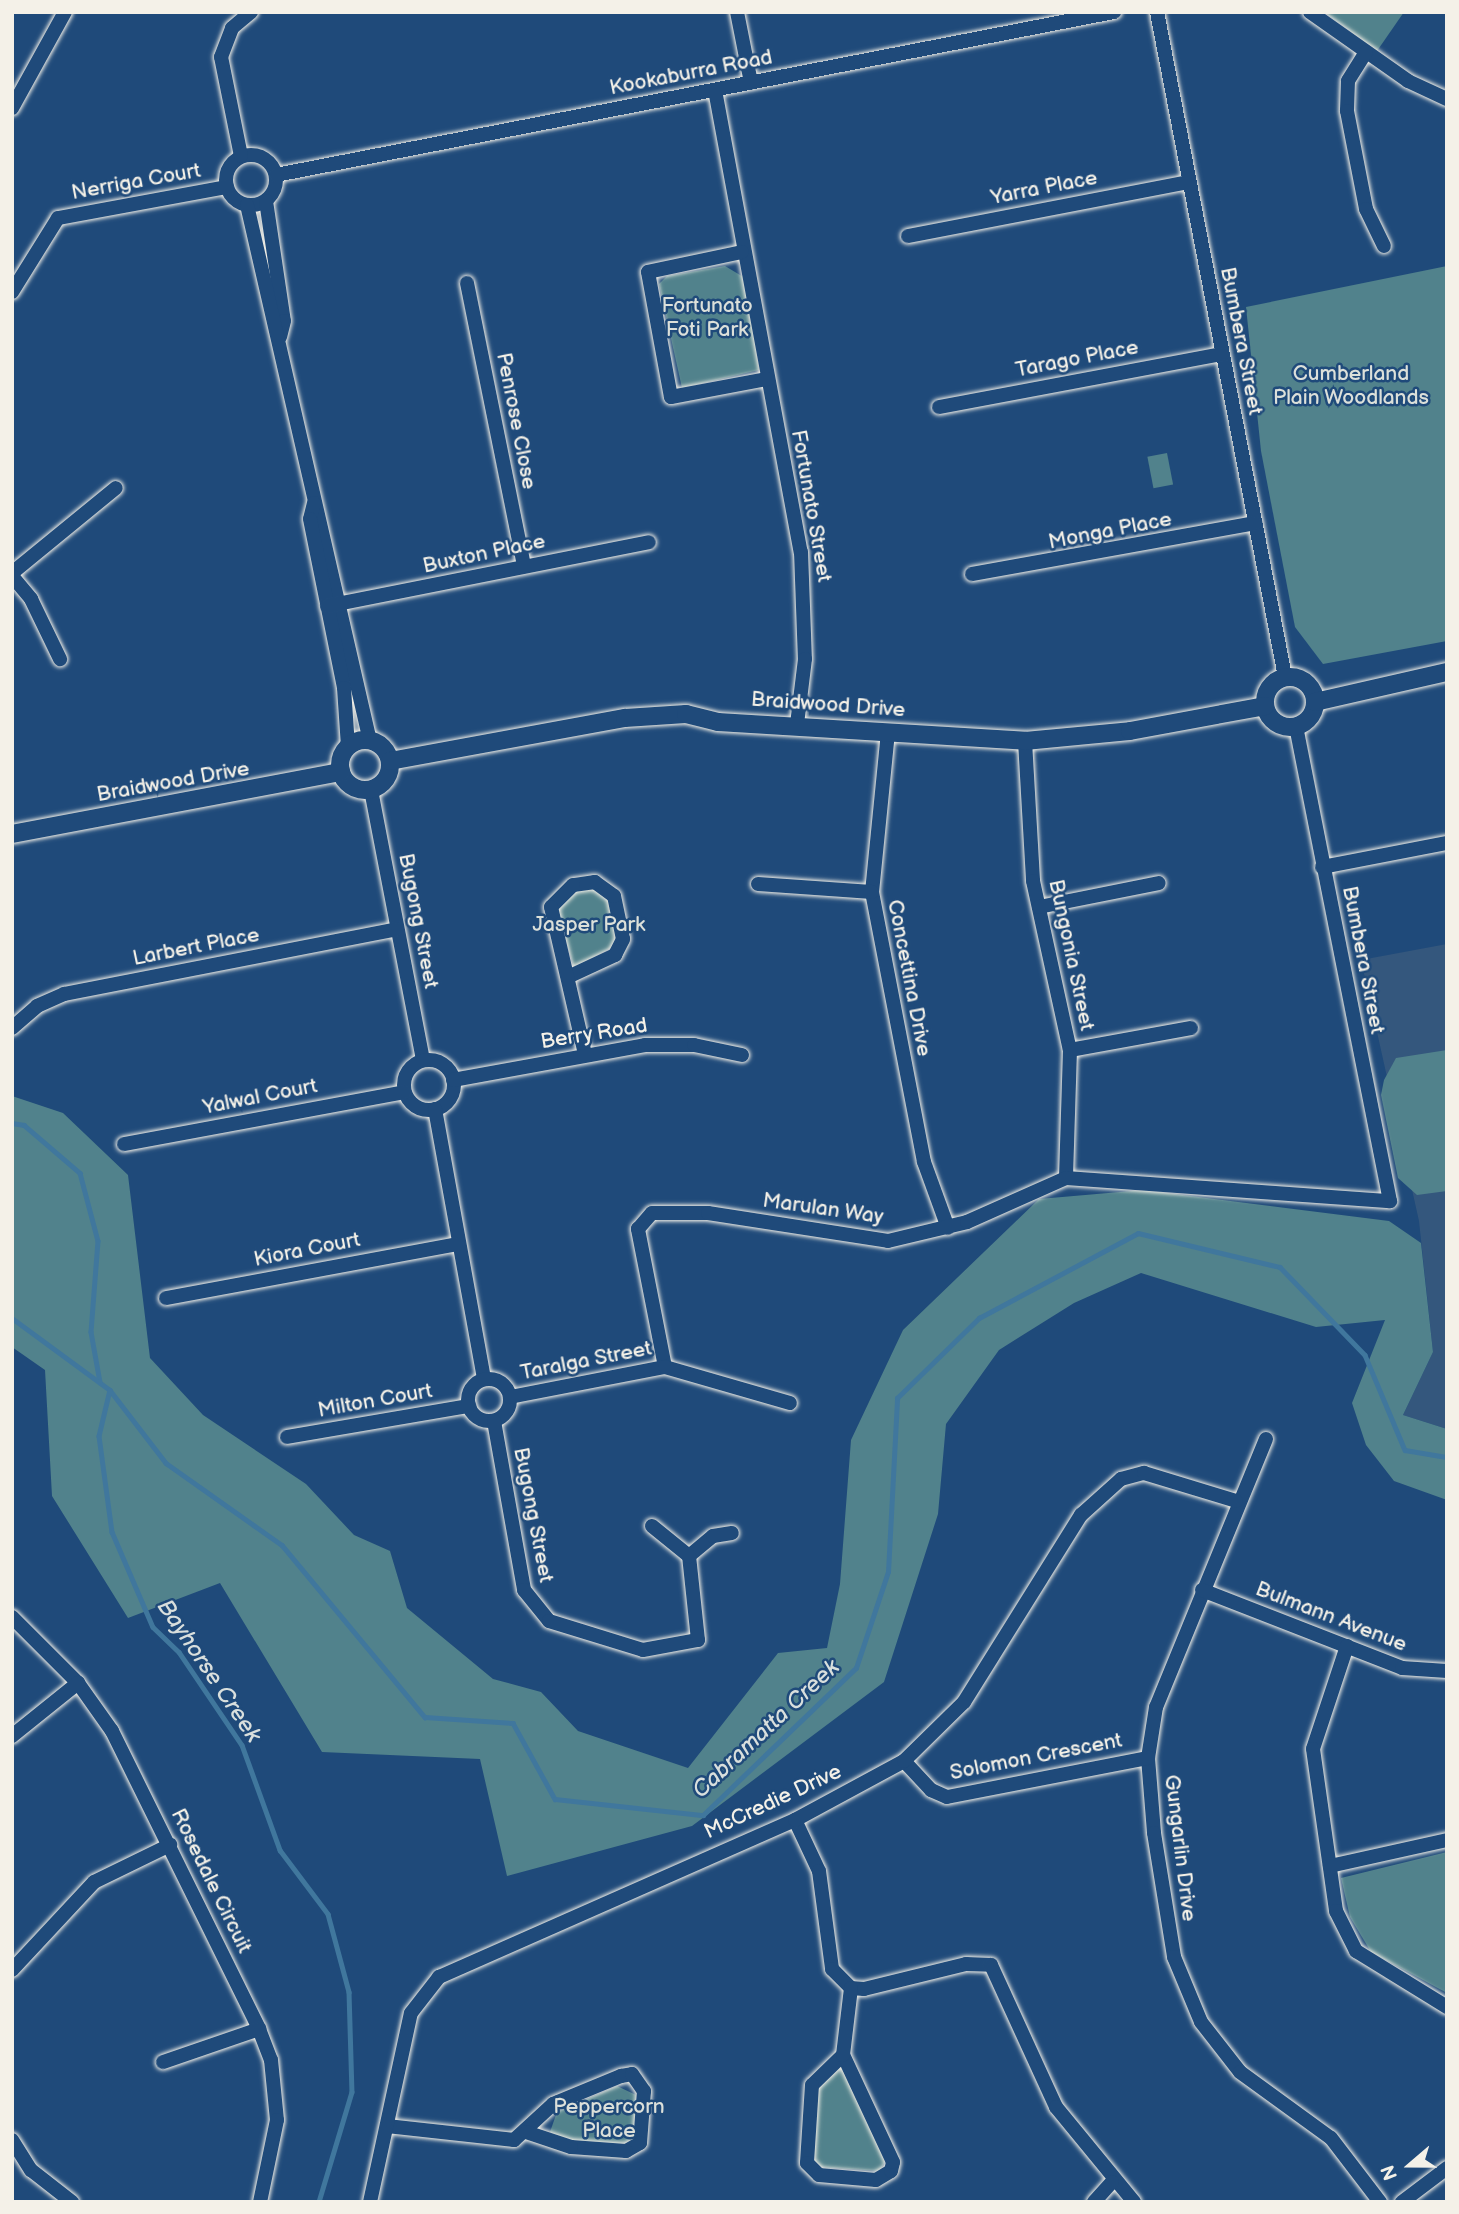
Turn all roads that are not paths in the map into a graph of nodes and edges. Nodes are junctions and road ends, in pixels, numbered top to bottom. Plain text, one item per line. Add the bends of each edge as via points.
1 (65, 12) edge
2 (251, 12) edge
3 (737, 12) edge
4 (1115, 12) edge
5 (1157, 12) edge
6 (1310, 12) edge
7 (1366, 52) junction
8 (751, 83) junction
9 (715, 90) junction
10 (1447, 99) edge
11 (12, 108) edge
12 (241, 156) junction
13 (276, 175) junction
14 (1189, 182) junction
15 (227, 187) junction
16 (266, 201) junction
17 (247, 205) junction
18 (908, 236) dead end
19 (1384, 246) dead end
20 (742, 253) junction
21 (467, 283) dead end
22 (12, 292) edge
23 (280, 337) junction
24 (1222, 354) junction
25 (767, 379) junction
26 (939, 407) dead end
27 (116, 488) dead end
28 (1255, 523) junction
29 (649, 542) dead end
30 (524, 566) junction
31 (12, 574) edge
32 (972, 574) dead end
33 (333, 605) junction
34 (60, 659) dead end
35 (1447, 672) edge
36 (1285, 677) junction
37 (1315, 702) junction
38 (1265, 705) junction
39 (797, 724) junction
40 (1296, 727) junction
41 (888, 732) junction
42 (370, 741) junction
43 (1026, 741) junction
44 (348, 747) junction
45 (390, 761) junction
46 (341, 772) junction
47 (372, 790) junction
48 (12, 834) edge
49 (1447, 843) edge
50 (1322, 867) junction
51 (1159, 883) dead end
52 (758, 884) dead end
53 (872, 892) junction
54 (1039, 907) junction
55 (397, 929) junction
56 (570, 976) junction
57 (12, 1028) edge
58 (1191, 1028) dead end
59 (1070, 1050) junction
60 (585, 1054) junction
61 (742, 1055) dead end
62 (422, 1060) junction
63 (453, 1080) junction
64 (404, 1091) junction
65 (435, 1110) junction
66 (124, 1144) dead end
67 (1066, 1178) junction
68 (1390, 1201) joint
69 (948, 1228) junction
70 (457, 1244) junction
71 (166, 1298) dead end
72 (665, 1367) junction
73 (484, 1379) junction
74 (510, 1396) junction
75 (790, 1403) dead end
76 (469, 1406) junction
77 (494, 1421) junction
78 (287, 1437) dead end
79 (1266, 1439) dead end
80 (1236, 1501) junction
81 (652, 1526) dead end
82 (732, 1533) dead end
83 (689, 1556) junction
84 (1202, 1590) junction
85 (12, 1617) edge
86 (1347, 1646) junction
87 (1447, 1671) edge
88 (78, 1683) junction
89 (12, 1737) edge
90 (1148, 1758) junction
91 (904, 1761) junction
92 (795, 1819) junction
93 (1447, 1840) edge
94 (170, 1845) junction
95 (1330, 1866) junction
96 (12, 1970) edge
97 (851, 1988) junction
98 (1447, 2007) edge
99 (259, 2029) junction
100 (843, 2054) junction
101 (163, 2062) dead end
102 (387, 2126) junction
103 (526, 2132) junction
104 (12, 2140) edge
105 (1447, 2168) edge
106 (1112, 2182) junction
107 (72, 2202) edge
108 (260, 2202) edge
109 (370, 2202) edge
110 (1094, 2202) edge
111 (1134, 2202) edge
112 (1380, 2202) edge
113 (1402, 2202) edge

1 - 11 street
2 - 12 street via 232,28 221,57
3 - 8 street
4 - 8 street, Kookaburra Road
5 - 14 street, Bumbera Street
6 - 7 street
7 - 10 street
7 - 19 street via 1348,81 1347,111 1366,209
8 - 9 street, Kookaburra Road
9 - 13 street, Kookaburra Road
9 - 20 street, Fortunato Street
12 - 13 street via 267,160
12 - 15 street via 228,169
13 - 16 street
14 - 18 street, Yarra Place
14 - 24 street, Bumbera Street
15 - 17 street
15 - 22 street, Nerriga Court via 58,218
16 - 17 street
16 - 23 street via 284,321
17 - 23 street
20 - 25 street, Fortunato Street
20 - 25 street via 648,272 671,397
21 - 30 street, Penrose Close
23 - 33 street
24 - 26 street, Tarago Place
24 - 28 street, Bumbera Street
25 - 39 street, Fortunato Street via 801,552 805,659
27 - 31 street
28 - 32 street, Monga Place
28 - 36 street, Bumbera Street
29 - 30 street, Buxton Place
30 - 33 street, Buxton Place
31 - 34 street via 32,599
33 - 42 street
33 - 44 street
35 - 37 street
36 - 37 street via 1306,682
36 - 38 street via 1268,691
37 - 40 street via 1310,718
38 - 40 street via 1279,725
38 - 43 street, Braidwood Drive via 1130,731
39 - 41 street, Braidwood Drive
39 - 45 street, Braidwood Drive via 718,722 686,714 625,718
40 - 50 street, Bumbera Street
41 - 43 street, Braidwood Drive
41 - 53 street, Concettina Drive
42 - 44 street
42 - 45 street
43 - 54 street, Bungonia Street via 1028,841
44 - 46 street
45 - 47 street via 388,776
46 - 47 street via 349,785
46 - 48 street, Braidwood Drive
47 - 55 street, Bugong Street
49 - 50 street
50 - 68 street, Bumbera Street
51 - 54 street
52 - 53 street
53 - 69 street, Concettina Drive via 924,1162
54 - 59 street, Bungonia Street
55 - 57 street, Larbert Place via 64,994 37,1006
55 - 62 street, Bugong Street
56 - 56 street via 551,906 573,885 595,882 614,896 623,939 615,955
56 - 60 street
58 - 59 street
59 - 67 street, Bungonia Street
60 - 61 street, Berry Road via 672,1045
60 - 63 street, Berry Road
62 - 63 street via 447,1067
62 - 64 street via 407,1071
63 - 65 street via 451,1097
64 - 65 street via 417,1107
64 - 66 street, Yalwal Court
65 - 70 street
67 - 68 street, Marulan Way
67 - 69 street, Marulan Way
69 - 72 street, Marulan Way via 888,1241 708,1213 646,1215 638,1228
70 - 71 street, Kiora Court
70 - 73 street
72 - 74 street, Taralga Street
72 - 75 street, Taralga Street
73 - 74 street via 505,1385
73 - 76 street via 471,1389
74 - 77 street via 508,1410
76 - 77 street via 479,1419
76 - 78 street, Milton Court
77 - 83 street, Bugong Street via 524,1590 549,1621 643,1650 698,1640
79 - 80 street, Gungarlin Drive
80 - 84 street, Gungarlin Drive
80 - 91 street, McCredie Drive via 1144,1473 1121,1479 1081,1515 964,1702
81 - 83 street
82 - 83 street via 713,1536
84 - 86 street, Bulmann Avenue
84 - 90 street, Gungarlin Drive via 1156,1707
85 - 88 street, Rosedale Circuit
86 - 87 street, Bulmann Avenue via 1402,1668
86 - 95 street via 1312,1749
88 - 89 street
88 - 94 street, Rosedale Circuit via 112,1731
90 - 91 street, Solomon Crescent via 947,1797 931,1790
90 - 112 street, Gungarlin Drive via 1174,1957 1201,2022 1240,2072 1338,2145
91 - 92 street, McCredie Drive
92 - 97 street via 819,1871 829,1962
92 - 102 street, McCredie Drive via 439,1978 411,2013
93 - 95 street
94 - 96 street via 94,1882
94 - 99 street, Rosedale Circuit
95 - 98 street via 1348,1941 1366,1959
97 - 100 street
97 - 106 street via 966,1964 991,1965 1050,2097
99 - 101 street
99 - 108 street, Rosedale Circuit via 271,2060 277,2120
100 - 100 street via 890,2149 891,2171 876,2180 819,2175 807,2163 812,2085
102 - 103 street via 502,2140
102 - 109 street, McCredie Drive
103 - 103 street via 554,2104 621,2076 632,2074 644,2091 640,2143 626,2151 572,2147
104 - 107 street via 31,2169
105 - 113 street
106 - 110 street
106 - 111 street

